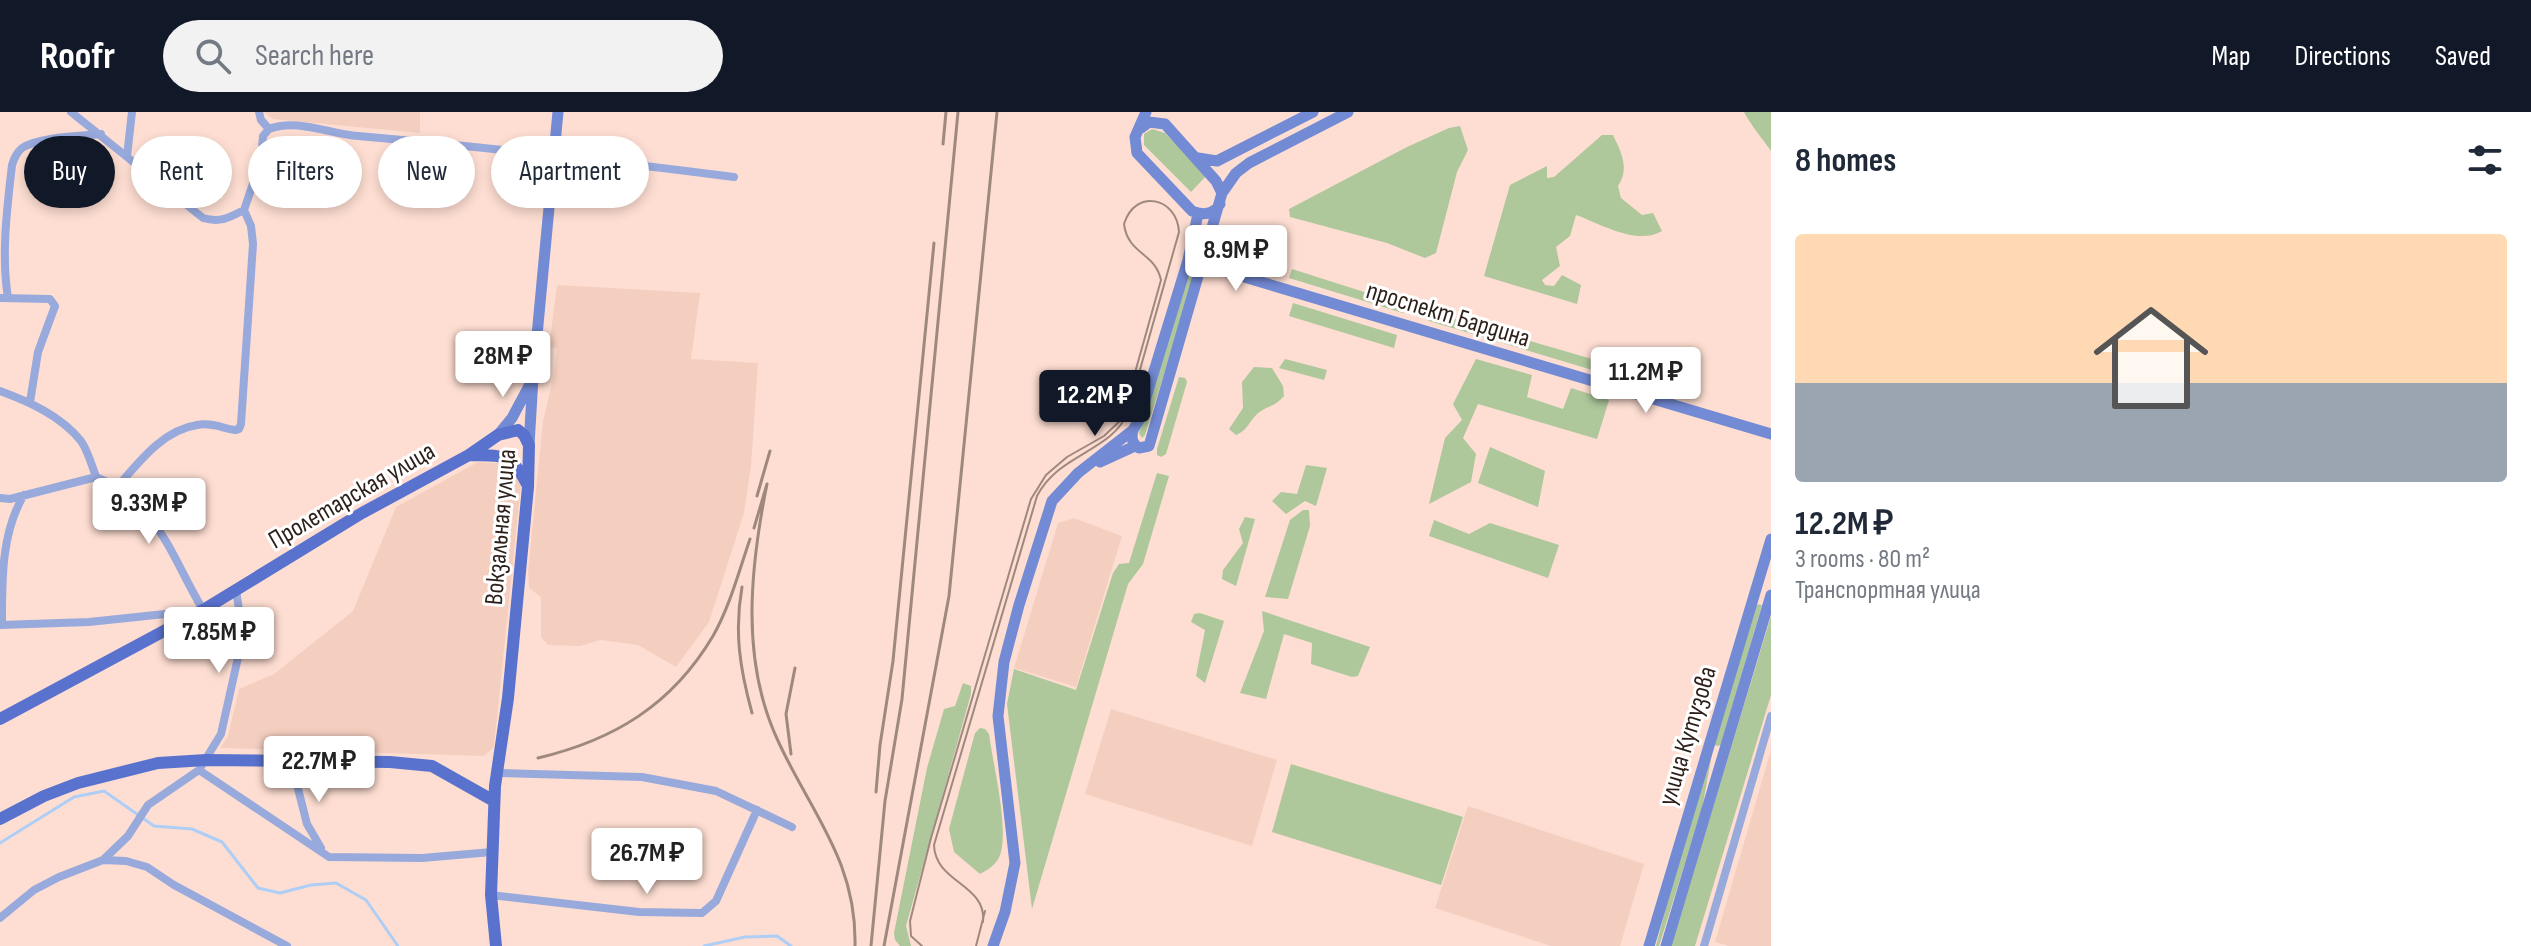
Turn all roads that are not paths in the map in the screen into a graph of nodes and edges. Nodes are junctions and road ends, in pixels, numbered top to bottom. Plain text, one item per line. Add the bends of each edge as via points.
1 (71, 112) edge
2 (132, 112) edge
3 (259, 112) edge
4 (558, 112) edge
5 (1146, 112) edge
6 (1166, 112) edge
7 (1313, 112) edge
8 (1348, 112) edge
9 (1168, 127) junction
10 (1141, 128) junction
11 (269, 129) junction
12 (101, 134) junction
13 (555, 136) edge
14 (491, 149) edge
15 (127, 156) junction
16 (1197, 158) junction
17 (649, 167) edge
18 (734, 177) dead end
19 (1222, 196) junction
20 (548, 208) edge
21 (244, 210) junction
22 (1198, 214) junction
23 (3, 224) edge
24 (1188, 260) junction
25 (1203, 265) junction
26 (4, 298) edge
27 (533, 378) junction
28 (0, 391) edge
29 (30, 402) junction
30 (1133, 430) junction
31 (1771, 434) edge
32 (498, 435) junction
33 (529, 445) junction
34 (1141, 447) junction
35 (469, 455) junction
36 (1078, 473) junction
37 (96, 477) junction
38 (118, 486) junction
39 (528, 487) junction
40 (24, 495) junction
41 (0, 498) edge
42 (1771, 539) edge
43 (236, 590) junction
44 (1771, 595) edge
45 (203, 610) junction
46 (1, 625) edge
47 (1771, 716) edge
48 (0, 719) edge
49 (291, 761) junction
50 (203, 765) junction
51 (497, 773) junction
52 (494, 801) junction
53 (757, 810) junction
54 (0, 819) edge
55 (792, 827) dead end
56 (492, 852) junction
57 (329, 857) junction
58 (103, 860) junction
59 (491, 895) junction
60 (0, 918) edge
61 (287, 946) edge
62 (496, 946) edge
63 (993, 946) edge
64 (1649, 946) edge
65 (1666, 946) edge
66 (1704, 946) edge

1 - 12 street
2 - 15 street
3 - 11 street
4 - 13 main road, Вокзальная улица
5 - 10 main road
6 - 9 main road
7 - 16 main road via 1217,161
8 - 19 main road via 1249,163
9 - 10 main road via 1149,122
9 - 16 main road
10 - 22 main road via 1135,137 1137,153
11 - 14 street via 282,124
11 - 21 street
12 - 15 street
12 - 23 street via 55,139 16,154
15 - 21 street via 203,218 226,220
16 - 19 main road
17 - 18 street
19 - 22 main road via 1218,208
19 - 25 main road
20 - 27 main road, Вокзальная улица
21 - 38 street via 253,244 239,429 208,424 182,430 150,451
22 - 24 main road
23 - 26 street
24 - 25 main road, проспект Бардина via 1195,268
24 - 30 main road
25 - 31 main road, проспект Бардина
25 - 34 main road via 1152,441
26 - 29 street via 50,299 55,306 38,352
27 - 32 main road, Пролетарская улица
27 - 33 main road, Вокзальная улица
28 - 29 street
29 - 37 street via 83,444
30 - 34 main road via 1131,436
30 - 36 main road
32 - 33 main road via 518,430
32 - 35 main road, Пролетарская улица
33 - 39 main road, Вокзальная улица
34 - 36 main road
35 - 39 main road via 507,458
35 - 43 main road, Пролетарская улица
36 - 63 main road via 1046,514 1004,662 998,716 1015,863
37 - 38 street
37 - 40 street
38 - 45 street via 153,521
39 - 51 main road, Вокзальная улица
40 - 41 street
40 - 46 street via 9,533
42 - 64 main road, улица Кутузова
43 - 45 main road, Пролетарская улица
43 - 50 street via 243,635 221,734
44 - 65 main road, улица Кутузова
45 - 46 street
45 - 48 main road, Пролетарская улица
47 - 66 street
49 - 50 main road
49 - 52 main road via 432,766
49 - 57 street via 307,824
50 - 54 main road via 158,763 78,783
50 - 57 street
50 - 58 street via 148,805 128,836
51 - 52 main road, Вокзальная улица
51 - 53 street via 642,777 716,791
52 - 56 main road, Вокзальная улица
53 - 55 street
53 - 59 street via 716,901 702,913 639,912
56 - 57 street
56 - 59 main road, Вокзальная улица
58 - 60 street via 34,890
58 - 61 street via 147,867
59 - 62 main road, Вокзальная улица

